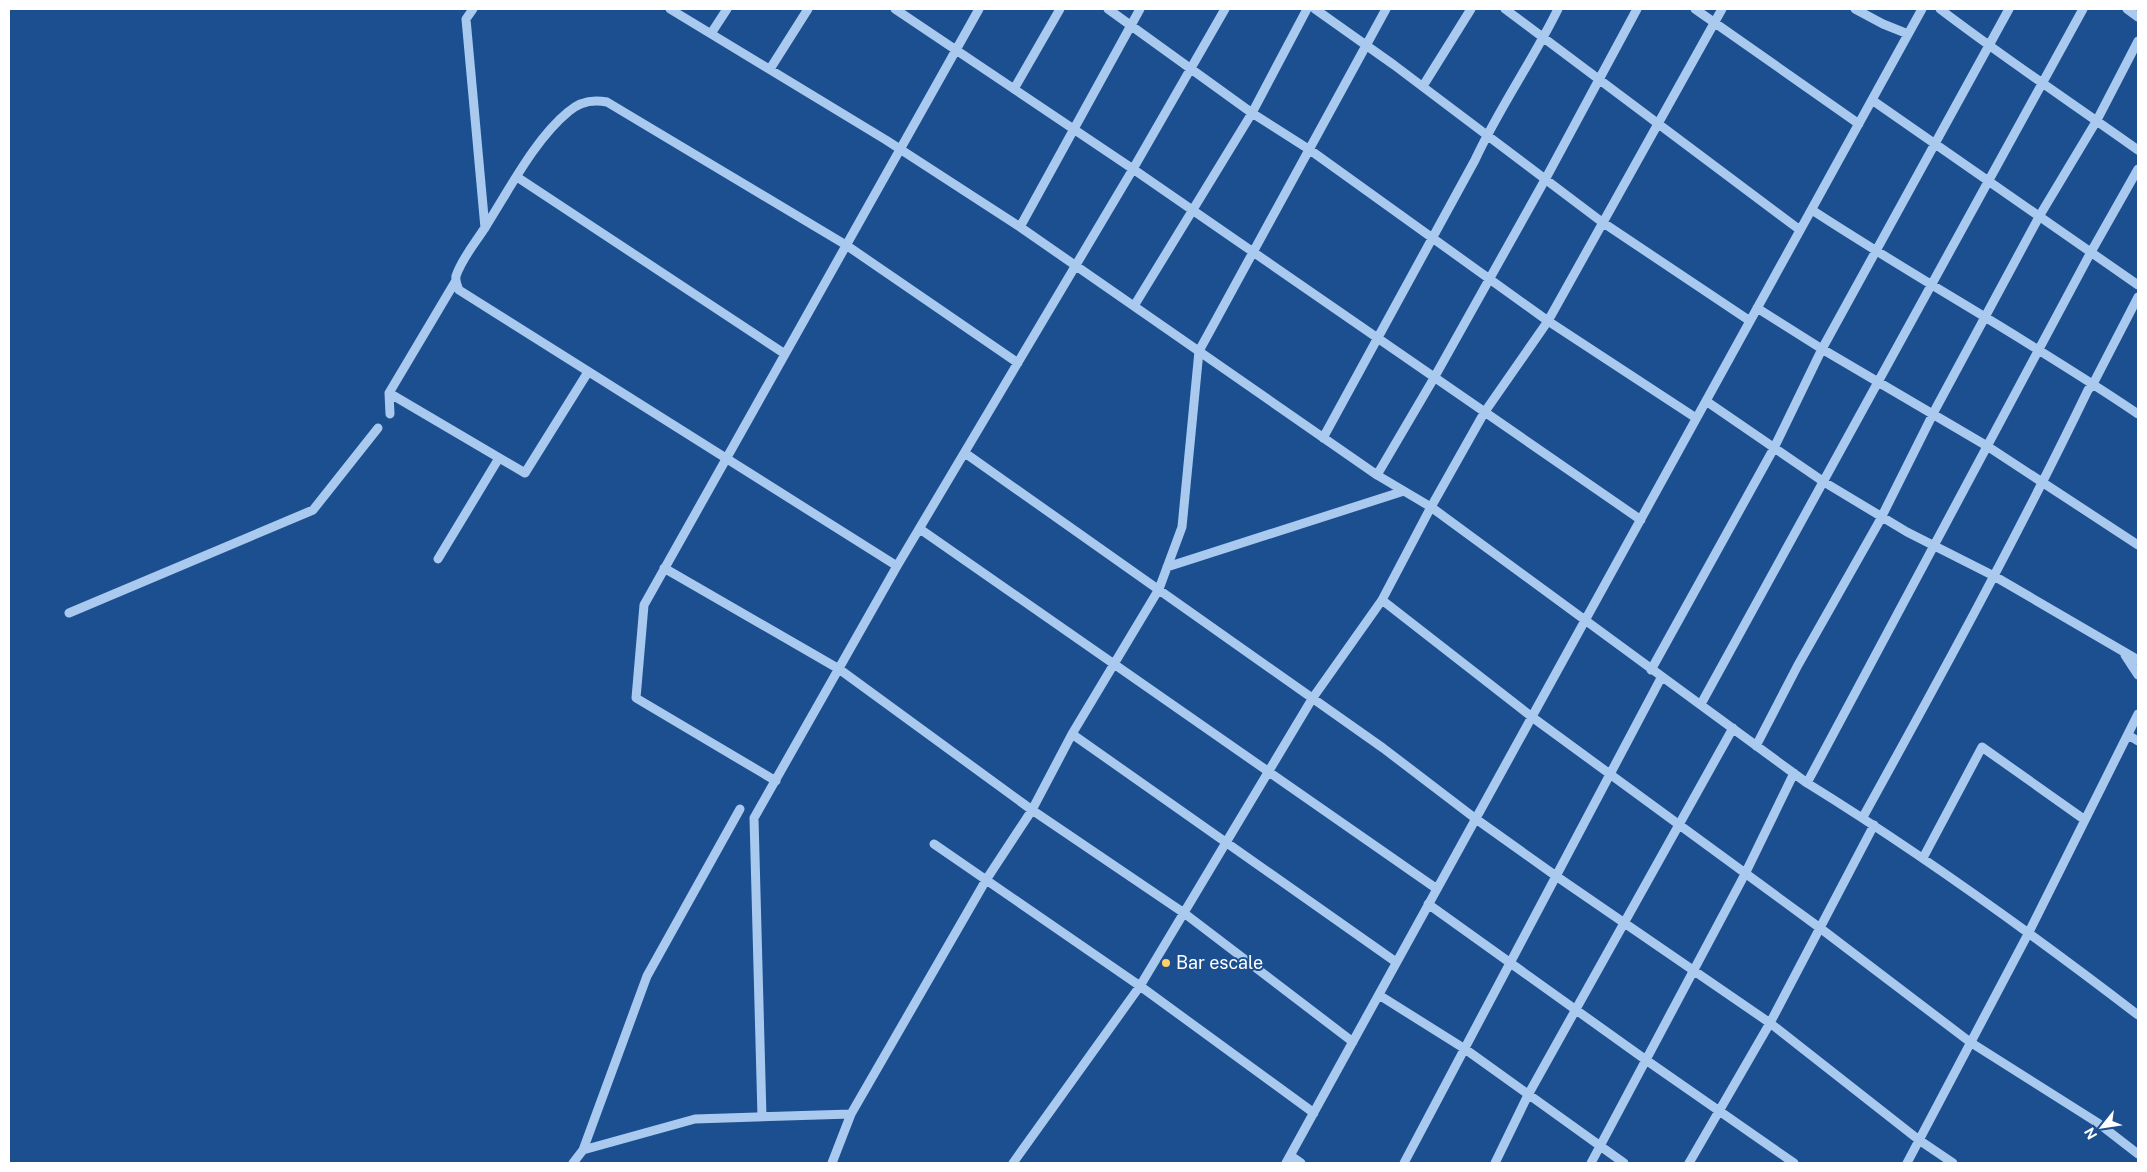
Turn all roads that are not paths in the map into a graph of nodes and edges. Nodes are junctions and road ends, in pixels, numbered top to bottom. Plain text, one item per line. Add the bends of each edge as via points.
1 (473, 9) edge
2 (670, 9) edge
3 (727, 9) edge
4 (808, 9) edge
5 (895, 9) edge
6 (979, 9) edge
7 (1060, 9) edge
8 (1108, 9) edge
9 (1140, 9) edge
10 (1225, 9) edge
11 (1308, 9) edge
12 (1315, 9) edge
13 (1386, 9) edge
14 (1471, 9) edge
15 (1505, 9) edge
16 (1558, 9) edge
17 (1637, 9) edge
18 (1695, 9) edge
19 (1722, 9) edge
20 (1855, 9) edge
21 (1922, 9) edge
22 (1940, 9) edge
23 (2009, 9) edge
24 (2083, 9) edge
25 (2127, 9) edge
26 (2138, 17) edge
27 (1714, 23) junction
28 (1130, 26) junction
29 (712, 32) junction
30 (1908, 34) junction
31 (1544, 38) junction
32 (2138, 41) edge
33 (1365, 44) junction
34 (1988, 46) junction
35 (956, 51) junction
36 (770, 69) junction
37 (1191, 70) junction
38 (1598, 80) junction
39 (2043, 82) junction
40 (1422, 86) junction
41 (1014, 89) junction
42 (1872, 100) junction
43 (1252, 113) junction
44 (2097, 120) junction
45 (1658, 124) junction
46 (1859, 124) junction
47 (1074, 129) junction
48 (1487, 134) junction
49 (1935, 144) junction
50 (900, 150) junction
51 (1310, 150) junction
52 (2138, 150) edge
53 (1133, 169) junction
54 (2138, 169) edge
55 (517, 177) junction
56 (1546, 178) junction
57 (1990, 180) junction
58 (1192, 210) junction
59 (1812, 210) junction
60 (2040, 215) junction
61 (1602, 222) junction
62 (1020, 227) junction
63 (485, 228) junction
64 (1800, 230) junction
65 (1430, 238) junction
66 (846, 245) junction
67 (1876, 251) junction
68 (1253, 252) junction
69 (2091, 252) junction
70 (1076, 266) junction
71 (1488, 279) junction
72 (456, 282) junction
73 (2138, 285) edge
74 (1932, 286) junction
75 (2138, 298) edge
76 (1134, 306) junction
77 (1757, 308) junction
78 (1985, 318) junction
79 (1548, 321) junction
80 (1750, 322) junction
81 (1378, 338) junction
82 (1822, 349) junction
83 (2039, 349) junction
84 (1199, 351) junction
85 (785, 354) junction
86 (1018, 363) junction
87 (588, 372) junction
88 (1434, 378) junction
89 (1878, 383) junction
90 (2093, 384) junction
91 (389, 393) junction
92 (1706, 401) junction
93 (1484, 413) junction
94 (390, 414) dead end
95 (2138, 414) edge
96 (1933, 415) junction
97 (1696, 418) junction
98 (378, 428) dead end
99 (1323, 438) junction
100 (1987, 446) junction
101 (1774, 448) junction
102 (965, 453) junction
103 (499, 458) junction
104 (726, 460) junction
105 (1377, 475) junction
106 (2043, 481) junction
107 (1824, 482) junction
108 (1404, 491) junction
109 (1431, 507) junction
110 (1881, 517) junction
111 (1641, 520) junction
112 (920, 529) junction
113 (2138, 545) edge
114 (1934, 546) junction
115 (438, 559) dead end
116 (898, 566) junction
117 (1167, 567) junction
118 (664, 568) junction
119 (1994, 576) junction
120 (1159, 589) junction
121 (1382, 600) junction
122 (69, 614) dead end
123 (1586, 620) junction
124 (2115, 645) junction
125 (2138, 660) edge
126 (1114, 663) junction
127 (839, 669) junction
128 (1651, 670) junction
129 (2138, 675) edge
130 (1661, 678) junction
131 (1312, 699) junction
132 (1701, 704) junction
133 (2138, 714) edge
134 (1532, 717) junction
135 (1733, 728) junction
136 (1072, 734) junction
137 (2128, 735) junction
138 (2138, 741) edge
139 (1756, 746) junction
140 (1268, 772) junction
141 (1794, 773) junction
142 (1610, 775) junction
143 (776, 781) junction
144 (1807, 783) junction
145 (740, 809) dead end
146 (1032, 810) junction
147 (1863, 817) junction
148 (1476, 819) junction
149 (2085, 820) junction
150 (1679, 825) junction
151 (1874, 825) junction
152 (1226, 842) junction
153 (934, 844) dead end
154 (1923, 858) junction
155 (1745, 874) junction
156 (1556, 876) junction
157 (986, 880) junction
158 (1437, 889) junction
159 (1428, 904) junction
160 (1184, 913) junction
161 (1624, 923) junction
162 (1820, 928) junction
163 (2028, 934) junction
164 (1396, 962) junction
165 (1510, 964) junction
166 (1693, 971) junction
167 (1140, 986) junction
168 (1379, 995) junction
169 (1576, 1010) junction
170 (2138, 1016) edge
171 (1770, 1023) junction
172 (1353, 1042) junction
173 (1970, 1042) junction
174 (1465, 1049) junction
175 (1646, 1060) junction
176 (1528, 1095) junction
177 (1719, 1112) junction
178 (1314, 1113) junction
179 (851, 1114) junction
180 (762, 1116) junction
181 (1919, 1140) junction
182 (1600, 1146) junction
183 (583, 1150) junction
184 (2138, 1154) edge
185 (1288, 1159) edge
186 (572, 1163) edge
187 (832, 1163) edge
188 (1013, 1163) edge
189 (1302, 1163) edge
190 (1404, 1163) edge
191 (1495, 1163) edge
192 (1591, 1163) edge
193 (1624, 1163) edge
194 (1690, 1163) edge
195 (1794, 1163) edge
196 (1907, 1163) edge
197 (1953, 1163) edge

1 - 63 street via 466,18
2 - 29 street
3 - 29 street
4 - 36 street
5 - 35 street
6 - 35 street
7 - 41 street
8 - 28 street
9 - 28 street
10 - 37 street
11 - 43 street
12 - 33 street
13 - 33 street
14 - 40 street
15 - 31 street
16 - 31 street
17 - 38 street
18 - 27 street
19 - 27 street
20 - 30 street
21 - 30 street
22 - 34 street
23 - 34 street
24 - 39 street
25 - 26 street
27 - 45 street
27 - 46 street
28 - 37 street
28 - 47 street
29 - 36 street
30 - 42 street
31 - 38 street
31 - 48 street
32 - 44 street
33 - 40 street
33 - 51 street
34 - 39 street
34 - 49 street
35 - 41 street
35 - 50 street
36 - 50 street
37 - 43 street
37 - 53 street
38 - 45 street
38 - 56 street
39 - 44 street
39 - 57 street
40 - 48 street
41 - 47 street
42 - 46 street
42 - 49 street
43 - 51 street
43 - 58 street
44 - 52 street
44 - 60 street
45 - 61 street
45 - 64 street
46 - 59 street
47 - 53 street
47 - 62 street
48 - 56 street
48 - 65 street
49 - 57 street
49 - 67 street
50 - 62 street
50 - 66 street
51 - 65 street
51 - 68 street
53 - 58 street
53 - 70 street
54 - 69 street
55 - 63 street
55 - 66 street via 552,127 584,102 598,100 607,102
55 - 85 street
56 - 61 street
56 - 71 street
57 - 60 street
57 - 74 street
58 - 68 street
58 - 76 street
59 - 64 street
59 - 67 street
60 - 69 street
60 - 78 street
61 - 79 street
61 - 80 street
62 - 70 street
63 - 72 street via 456,276
64 - 77 street
65 - 71 street
65 - 81 street
66 - 85 street
66 - 86 street
67 - 74 street
67 - 82 street
68 - 81 street
68 - 84 street
69 - 73 street
69 - 83 street
70 - 76 street
70 - 86 street
71 - 79 street
71 - 88 street
72 - 87 street via 458,290
72 - 91 street
74 - 78 street
74 - 89 street
75 - 90 street
76 - 84 street
77 - 80 street
77 - 82 street
78 - 83 street
78 - 96 street
79 - 93 street
79 - 97 street
80 - 92 street
81 - 88 street
81 - 99 street
82 - 89 street
82 - 101 street
83 - 90 street
83 - 100 street
84 - 99 street
84 - 117 street via 1182,527
85 - 104 street
86 - 102 street
87 - 103 street via 525,473
87 - 104 street
88 - 93 street
88 - 105 street
89 - 96 street
89 - 107 street
90 - 95 street
90 - 106 street
91 - 94 street
91 - 103 street
92 - 97 street
92 - 101 street
93 - 109 street
93 - 111 street
96 - 100 street
96 - 110 street
97 - 111 street
98 - 122 street via 313,510
99 - 105 street
100 - 106 street
100 - 114 street
101 - 107 street
101 - 128 street
102 - 112 street
102 - 120 street
103 - 115 street
104 - 116 street
104 - 118 street
105 - 108 street
106 - 113 street
106 - 119 street
107 - 110 street
107 - 132 street
108 - 109 street
108 - 117 street
109 - 121 street
109 - 123 street
110 - 114 street
110 - 139 street
111 - 123 street
112 - 116 street
112 - 126 street
114 - 119 street
114 - 144 street
116 - 127 street
117 - 120 street
118 - 127 street
118 - 143 street via 644,605 636,698
119 - 124 street
119 - 147 street
120 - 126 street
120 - 131 street
121 - 131 street
121 - 134 street
123 - 128 street
123 - 134 street
124 - 125 street
124 - 129 street
126 - 136 street
126 - 140 street
127 - 143 street
127 - 146 street
128 - 130 street
130 - 132 street
130 - 142 street
131 - 140 street
131 - 148 street
132 - 135 street
133 - 137 street
134 - 142 street
134 - 148 street
135 - 139 street
135 - 150 street
136 - 146 street
136 - 152 street
137 - 138 street
137 - 149 street
139 - 141 street
140 - 152 street
140 - 158 street
141 - 144 street
141 - 155 street
142 - 150 street
142 - 156 street
143 - 180 street via 754,818
144 - 147 street
145 - 183 street via 647,976
146 - 157 street
146 - 160 street
147 - 151 street
148 - 156 street
148 - 158 street
149 - 154 street via 1982,747
149 - 163 street
150 - 155 street
150 - 161 street
151 - 154 street
151 - 162 street
152 - 160 street
152 - 164 street
153 - 157 street
154 - 163 street
155 - 162 street
155 - 166 street
156 - 161 street
156 - 165 street
157 - 167 street
157 - 179 street
158 - 159 street
159 - 164 street
159 - 165 street
160 - 167 street
160 - 172 street
161 - 166 street
161 - 169 street
162 - 171 street
162 - 173 street
163 - 170 street
163 - 173 street
164 - 168 street
165 - 169 street
165 - 174 street
166 - 171 street
166 - 175 street
167 - 178 street
167 - 188 street
168 - 172 street
168 - 174 street
169 - 175 street
169 - 176 street
171 - 177 street
171 - 181 street
172 - 178 street
173 - 181 street
173 - 184 street via 2098,1123
174 - 176 street
174 - 190 street
175 - 177 street
175 - 182 street
176 - 182 street
176 - 191 street
177 - 194 street
177 - 195 street
178 - 185 street
179 - 180 street
179 - 187 street
180 - 183 street via 695,1119
181 - 196 street
181 - 197 street
182 - 192 street
182 - 193 street
183 - 186 street
185 - 189 street

